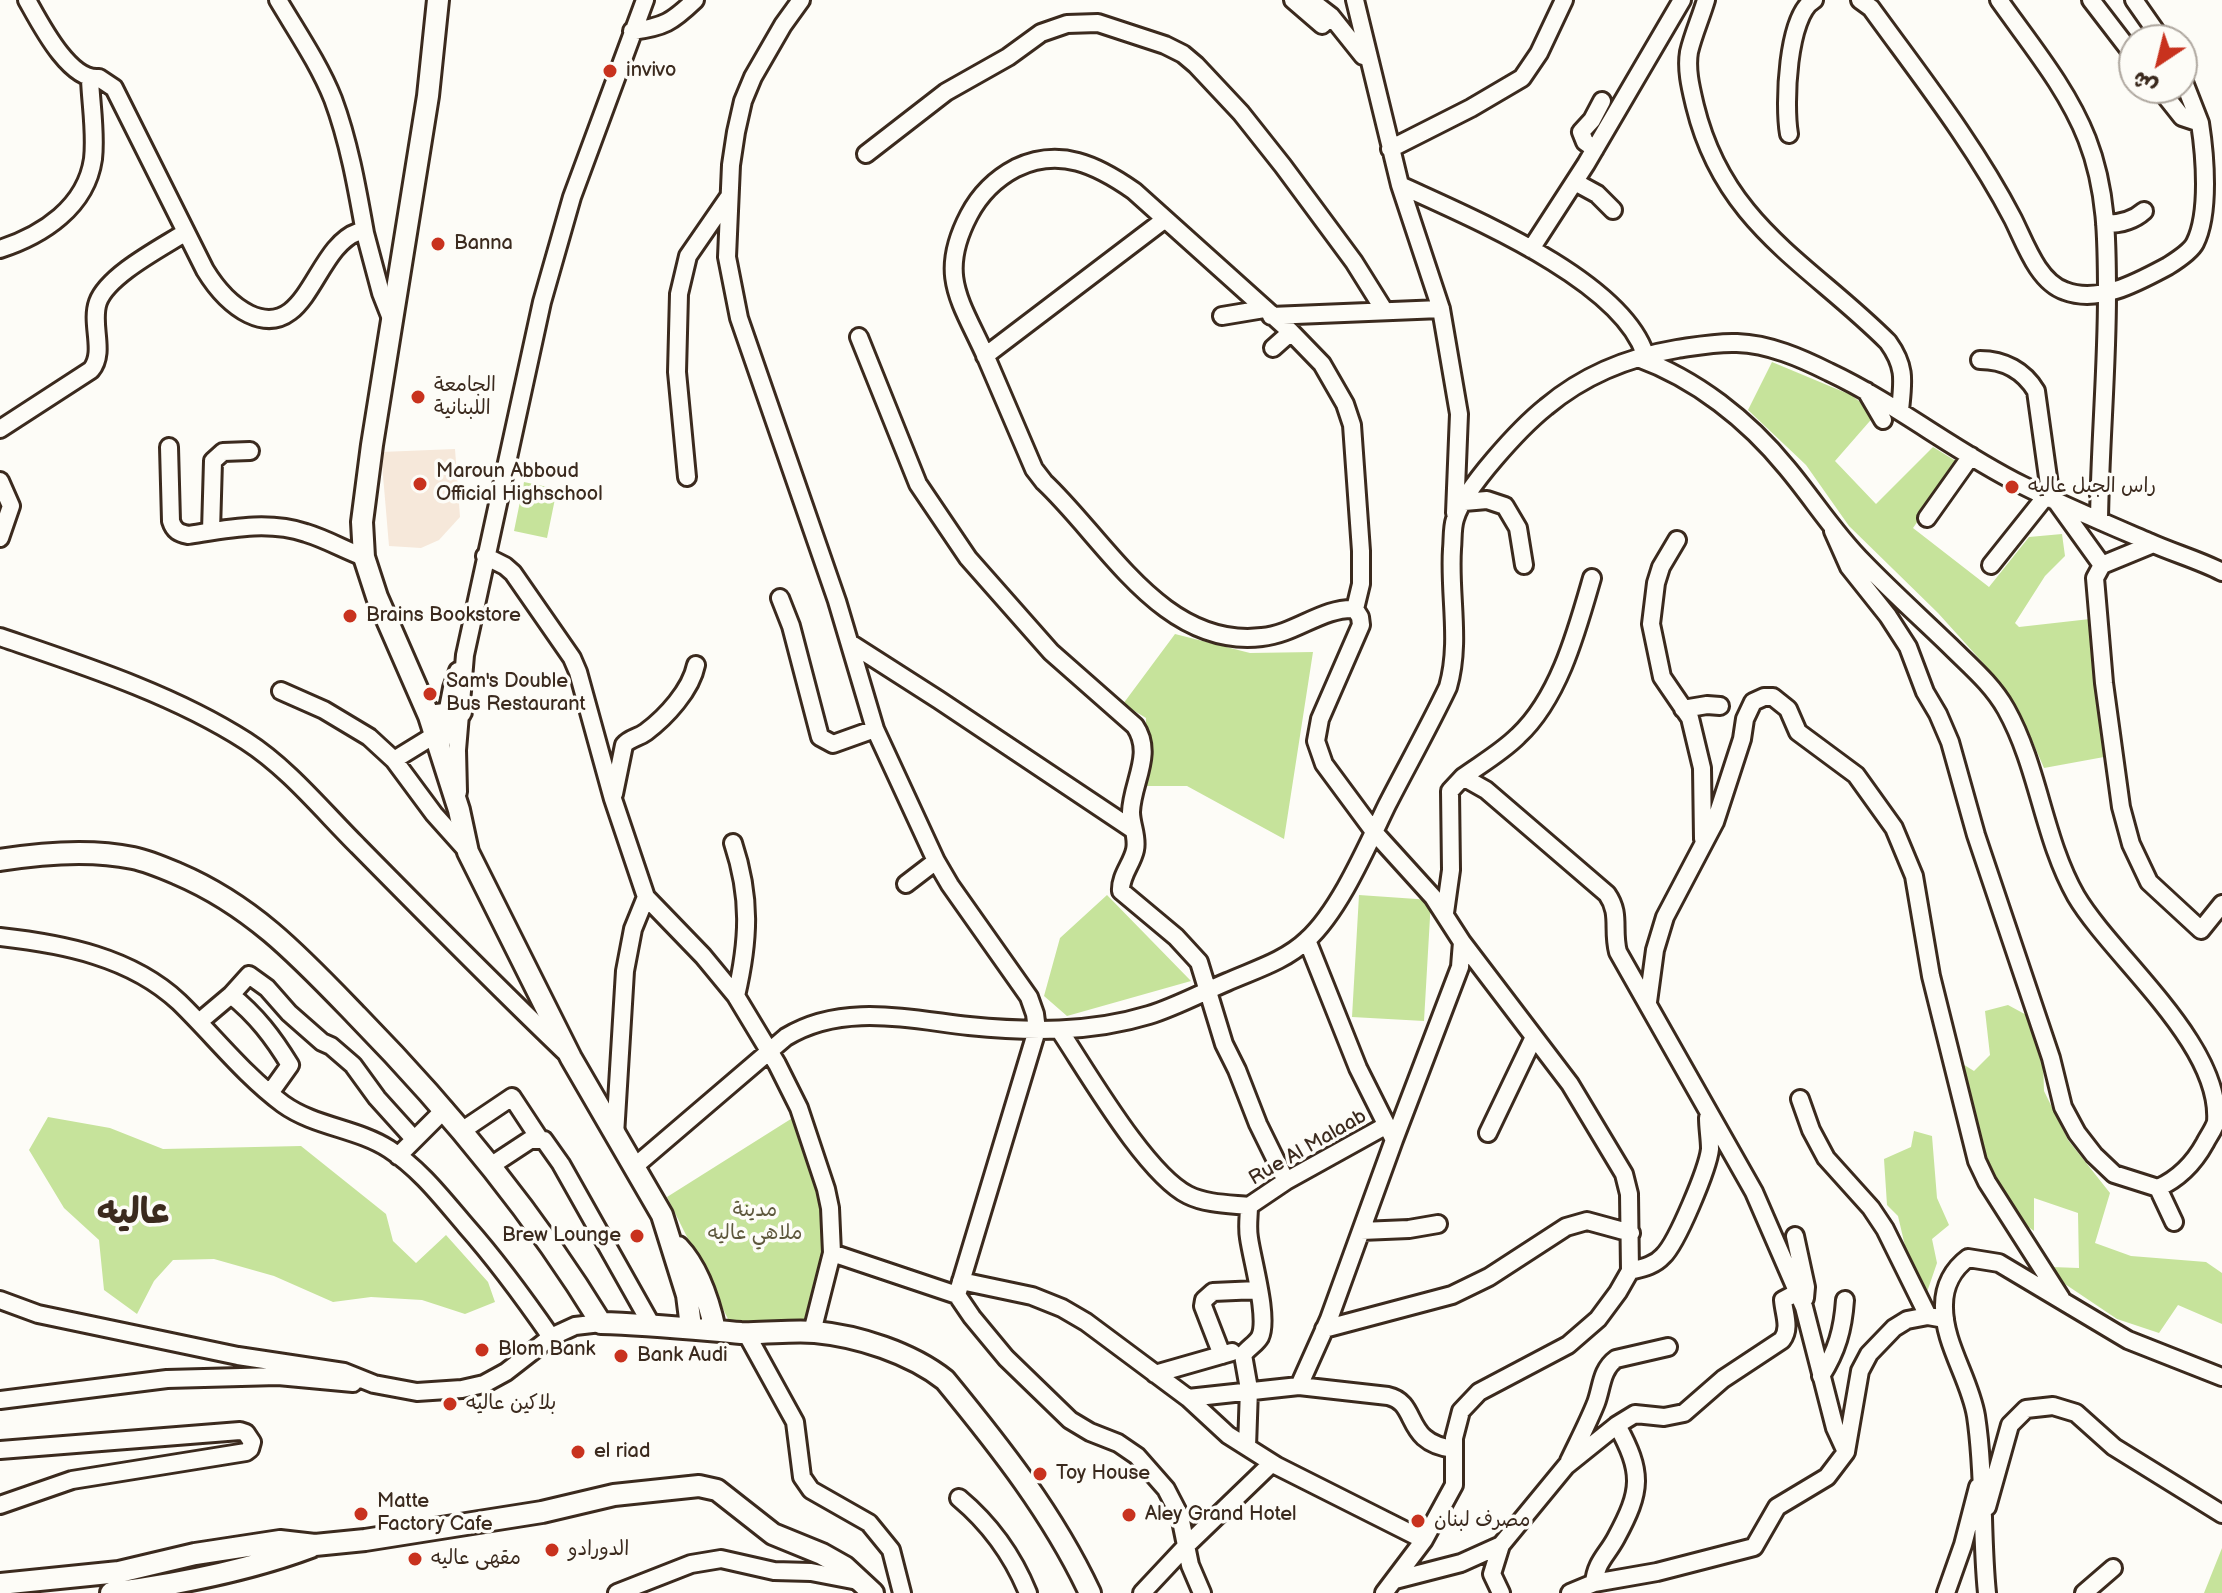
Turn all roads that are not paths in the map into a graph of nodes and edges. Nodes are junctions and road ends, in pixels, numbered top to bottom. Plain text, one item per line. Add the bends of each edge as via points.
1 (27, 0) edge
2 (278, 0) edge
3 (438, 0) edge
4 (645, 0) edge
5 (695, 0) edge
6 (801, 0) edge
7 (1310, 0) edge
8 (1355, 0) edge
9 (1564, 0) edge
10 (1682, 0) edge
11 (1706, 0) edge
12 (1814, 0) edge
13 (1860, 0) edge
14 (1999, 0) edge
15 (2091, 0) edge
16 (2134, 0) edge
17 (1286, 1) edge
18 (1331, 16) junction
19 (2151, 24) edge
20 (632, 31) junction
21 (2118, 35) edge
22 (1370, 63) junction
23 (90, 79) junction
24 (1602, 101) dead end
25 (2172, 104) edge
26 (2193, 104) edge
27 (2200, 123) junction
28 (1789, 134) dead end
29 (1390, 149) junction
30 (1595, 149) junction
31 (866, 154) dead end
32 (1575, 182) junction
33 (1400, 185) junction
34 (729, 197) junction
35 (1613, 210) dead end
36 (2144, 211) dead end
37 (1164, 220) junction
38 (2105, 224) junction
39 (186, 232) junction
40 (365, 233) junction
41 (0, 249) edge
42 (1531, 249) junction
43 (2107, 294) junction
44 (1441, 309) junction
45 (1384, 310) junction
46 (1268, 312) junction
47 (1222, 316) dead end
48 (393, 324) junction
49 (1291, 332) junction
50 (859, 337) dead end
51 (1273, 348) dead end
52 (985, 356) junction
53 (1641, 356) junction
54 (1980, 360) dead end
55 (1865, 389) junction
56 (1900, 410) junction
57 (1883, 420) dead end
58 (0, 429) edge
59 (169, 447) dead end
60 (250, 451) dead end
61 (1971, 456) junction
62 (687, 477) dead end
63 (0, 481) edge
64 (2051, 499) junction
65 (1464, 502) junction
66 (1455, 518) junction
67 (1927, 518) dead end
68 (2099, 520) junction
69 (211, 531) junction
70 (1833, 531) junction
71 (0, 538) edge
72 (1677, 540) dead end
73 (2153, 544) junction
74 (485, 556) junction
75 (364, 557) junction
76 (1524, 565) dead end
77 (1991, 565) dead end
78 (2102, 565) junction
79 (2222, 572) edge
80 (1592, 578) dead end
81 (780, 598) dead end
82 (1355, 609) junction
83 (0, 637) edge
84 (850, 643) junction
85 (696, 665) dead end
86 (281, 691) dead end
87 (1720, 706) dead end
88 (1683, 709) junction
89 (442, 726) junction
90 (875, 729) junction
91 (394, 760) junction
92 (1463, 777) junction
93 (613, 799) junction
94 (459, 810) junction
95 (1132, 829) junction
96 (1375, 833) junction
97 (733, 843) dead end
98 (1702, 844) junction
99 (0, 852) edge
100 (468, 852) junction
101 (31, 855) junction
102 (0, 860) edge
103 (936, 861) junction
104 (906, 884) dead end
105 (646, 897) junction
106 (2222, 904) edge
107 (1445, 913) junction
108 (0, 937) edge
109 (1307, 940) junction
110 (1462, 942) junction
111 (1206, 990) junction
112 (231, 995) junction
113 (736, 996) junction
114 (1648, 1002) junction
115 (199, 1022) junction
116 (1037, 1030) junction
117 (1060, 1031) junction
118 (1534, 1037) junction
119 (769, 1051) junction
120 (571, 1058) junction
121 (270, 1093) junction
122 (1800, 1099) dead end
123 (445, 1109) junction
124 (1708, 1112) junction
125 (463, 1130) junction
126 (1391, 1133) junction
127 (1488, 1133) dead end
128 (615, 1136) junction
129 (539, 1138) junction
130 (414, 1139) junction
131 (398, 1156) junction
132 (492, 1165) junction
133 (634, 1167) junction
134 (1286, 1181) junction
135 (2158, 1188) junction
136 (1249, 1206) junction
137 (2174, 1222) dead end
138 (1438, 1224) dead end
139 (1361, 1231) junction
140 (1631, 1233) junction
141 (1795, 1236) dead end
142 (832, 1253) junction
143 (1630, 1271) junction
144 (959, 1288) junction
145 (1258, 1290) junction
146 (696, 1294) junction
147 (2061, 1298) junction
148 (0, 1300) edge
149 (1801, 1300) junction
150 (1845, 1300) dead end
151 (1937, 1318) junction
152 (601, 1323) junction
153 (651, 1324) junction
154 (691, 1327) junction
155 (1324, 1329) junction
156 (715, 1330) junction
157 (812, 1332) junction
158 (746, 1333) junction
159 (551, 1337) junction
160 (1249, 1347) junction
161 (1668, 1347) dead end
162 (1222, 1355) junction
163 (1155, 1374) junction
164 (1821, 1376) junction
165 (2222, 1377) edge
166 (374, 1384) junction
167 (1299, 1386) junction
168 (1249, 1389) junction
169 (1188, 1398) junction
170 (0, 1400) edge
171 (1617, 1425) junction
172 (1247, 1447) junction
173 (1454, 1449) junction
174 (0, 1450) edge
175 (1846, 1452) junction
176 (1272, 1463) junction
177 (1566, 1466) junction
178 (1980, 1478) junction
179 (959, 1498) dead end
180 (0, 1505) edge
181 (2222, 1514) edge
182 (1984, 1516) junction
183 (1424, 1540) junction
184 (315, 1545) junction
185 (1187, 1545) junction
186 (1501, 1545) junction
187 (195, 1554) junction
188 (2113, 1568) dead end
189 (202, 1577) junction
190 (1594, 1583) junction
191 (0, 1584) edge
192 (1389, 1587) edge
193 (869, 1588) edge
194 (111, 1593) edge
195 (617, 1593) edge
196 (902, 1593) edge
197 (1028, 1593) edge
198 (1090, 1593) edge
199 (1142, 1593) edge
200 (1202, 1593) edge
201 (1501, 1593) edge
202 (1570, 1593) edge
203 (1946, 1593) edge
204 (1987, 1593) edge
205 (2084, 1593) edge

1 - 23 street via 58,51
2 - 40 street via 333,99
3 - 48 main road
4 - 20 street
5 - 20 street via 662,27
6 - 34 street via 743,101
7 - 18 street
8 - 22 street
9 - 29 street via 1522,78
10 - 30 street
11 - 56 street via 1689,53 1689,74 1713,159 1760,229 1888,342 1903,372
12 - 28 street via 1802,12 1789,62
13 - 43 street via 1911,51 1996,187 2045,278 2072,293
14 - 38 street via 2059,86 2087,137 2103,190
15 - 21 street
16 - 19 street
17 - 18 street via 1322,25
18 - 22 street
20 - 74 street via 561,234
22 - 29 street
23 - 39 street via 99,78 114,88
23 - 41 street via 93,156 80,193 36,235
24 - 30 street via 1581,132
25 - 27 street via 2182,117
26 - 27 street
27 - 43 street via 2204,205 2195,244 2170,265
29 - 33 street
30 - 32 street
31 - 45 street via 946,92 1041,33 1067,24 1098,23 1165,45 1204,73 1283,166
32 - 35 street
32 - 42 street
33 - 42 street
33 - 44 street
34 - 62 street via 688,256 679,294 677,372
34 - 84 street via 727,257 739,318
36 - 38 street via 2121,223
37 - 46 street
37 - 52 street
37 - 52 street via 1134,191 1088,163 1035,160 994,181 976,202 954,250 959,300
38 - 43 street
39 - 40 street via 215,287 244,311 273,319 302,301 341,240
39 - 58 street via 107,287 95,313 98,353 91,370
40 - 48 street
42 - 53 street via 1599,294 1629,323
43 - 68 street
44 - 45 street
44 - 66 street via 1459,414
45 - 46 street
46 - 47 street
46 - 49 street
48 - 75 main road via 370,457 362,522
49 - 51 street
49 - 82 street via 1322,364 1352,425 1361,551
50 - 95 street via 918,484 968,558 1051,652 1141,735 1144,754
52 - 82 street via 1034,469 1152,598 1203,630 1240,638 1286,632 1339,608
53 - 55 street via 1710,344 1750,344 1808,361
53 - 65 street via 1558,396 1523,427
53 - 70 street via 1745,421
54 - 64 street via 2010,366 2036,391
55 - 56 street
55 - 57 street
56 - 61 street
59 - 69 street via 173,528 188,535
60 - 69 street via 223,452 213,461
61 - 64 street
61 - 67 street
63 - 71 street via 11,506
64 - 68 street
64 - 77 street
64 - 78 street
65 - 66 street
65 - 76 street via 1487,500 1505,506 1518,528
66 - 96 street via 1453,669
68 - 73 street
69 - 75 street via 285,528
70 - 135 street via 1849,567 1908,647 1950,742 2063,1107 2077,1133 2114,1174
70 - 135 street via 1997,694 2027,757 2053,844 2075,893 2093,923 2180,1020 2209,1067 2216,1122 2196,1159
72 - 88 street via 1656,583 1651,624 1662,677
73 - 78 street
73 - 79 street
74 - 89 street via 465,655
74 - 93 street via 513,573 572,658
75 - 89 main road via 382,610
78 - 106 street via 2095,578 2104,683 2131,844 2149,882 2201,930
80 - 92 street via 1575,636 1537,714 1518,736
81 - 90 street via 820,737 833,744
82 - 96 street via 1359,633 1320,719 1316,741 1324,764
83 - 120 street via 172,703 249,743
84 - 90 street
84 - 95 street
85 - 93 street via 691,682 675,702 650,729 624,745
86 - 91 street via 344,721
87 - 88 street
88 - 98 street via 1702,768
89 - 91 street
89 - 94 main road
89 - 94 street via 457,750
90 - 103 street
91 - 100 street
92 - 107 street via 1450,791 1451,870
92 - 114 street via 1486,790 1607,894 1617,913 1618,952
93 - 105 street
94 - 100 main road
95 - 111 street via 1135,849 1121,891 1190,951 1199,962
96 - 107 street
96 - 109 street
97 - 113 street via 748,908
98 - 114 street via 1665,917
98 - 147 street via 1715,822 1745,719 1753,702 1764,697 1782,702 1798,732 1856,775 1873,795 1914,876 1937,1003 1977,1161
99 - 101 street
100 - 120 main road
101 - 102 main road
101 - 123 main road via 133,858 231,900 294,953
103 - 104 street
103 - 116 street via 1029,997
105 - 113 street
105 - 128 street via 625,971
107 - 110 street
108 - 115 street via 80,950 124,967 165,990
109 - 111 street via 1277,960
109 - 126 street via 1358,1068
110 - 118 street
110 - 126 street via 1460,967
111 - 117 street via 1152,1014
111 - 134 street via 1224,1044
112 - 115 street
112 - 121 street via 250,1010 290,1065
112 - 130 street via 249,975 267,988 353,1065
113 - 119 street
114 - 124 street
115 - 121 street
116 - 117 street
116 - 119 street via 842,1016 802,1027
116 - 144 street
117 - 136 street via 1167,1181 1203,1200
118 - 127 street
118 - 140 street via 1570,1084 1624,1174
119 - 133 street
119 - 142 street via 815,1150 830,1208
120 - 128 main road
121 - 131 street via 302,1115 365,1137
122 - 151 street via 1826,1158 1871,1208
123 - 125 main road
123 - 130 street
124 - 143 street via 1705,1170 1677,1234 1665,1255
124 - 149 street via 1754,1192
125 - 129 street via 512,1097
125 - 132 main road
126 - 134 street, Rue Al Malaab
126 - 139 street
128 - 133 main road
129 - 132 street
129 - 153 street via 561,1164
130 - 131 street
131 - 159 street via 432,1185 493,1257
132 - 152 main road
133 - 146 main road via 672,1242 685,1255
134 - 136 street, Rue Al Malaab
135 - 137 street
136 - 145 street via 1248,1235
138 - 139 street
139 - 155 street
140 - 143 street
140 - 155 street via 1587,1221 1566,1227 1452,1295
141 - 149 street via 1806,1287
142 - 144 street
142 - 157 street
143 - 173 street via 1598,1319 1568,1345 1479,1392 1461,1411
144 - 163 street via 1032,1296 1062,1308
144 - 185 street via 972,1317 1006,1358 1070,1420 1118,1443 1152,1471 1180,1516
145 - 160 street via 1262,1329
145 - 162 street via 1213,1292 1204,1300
146 - 154 main road
146 - 156 main road
147 - 151 street via 1999,1263 1968,1258 1951,1276
147 - 165 street via 2128,1340
148 - 166 street via 38,1314 344,1372
149 - 164 street
149 - 171 street via 1783,1300 1787,1334 1782,1340 1684,1413 1635,1414
150 - 164 street via 1842,1333
151 - 175 street via 1907,1320 1869,1354 1860,1371
151 - 178 street via 1976,1414
152 - 153 main road
152 - 159 street via 575,1326
153 - 154 main road
154 - 156 main road
155 - 167 street
156 - 158 main road
157 - 158 main road
157 - 198 main road via 888,1351 945,1380 1031,1489
158 - 196 street via 795,1422 802,1477 811,1490 869,1523 891,1550
159 - 166 street via 484,1384 417,1392
160 - 162 street
160 - 168 street via 1243,1355
161 - 177 street via 1610,1363
162 - 163 street
163 - 169 street
164 - 175 street
166 - 170 street via 224,1376
167 - 168 street
167 - 173 street via 1396,1398 1423,1439
168 - 169 street
168 - 172 street
169 - 172 street
171 - 177 street
171 - 190 street via 1635,1463 1636,1486 1615,1540 1595,1568
172 - 176 street
173 - 183 street via 1454,1485
174 - 180 street via 240,1431 252,1442 246,1452 72,1480
175 - 190 street via 1827,1477 1777,1507 1754,1547
176 - 183 street
176 - 185 street
177 - 186 street
178 - 182 street
178 - 203 street
179 - 197 street via 992,1530
181 - 182 street via 2114,1447 2076,1413 2053,1406 2026,1409 2010,1425
182 - 204 street
183 - 192 street
184 - 187 main road via 280,1541
184 - 189 main road
184 - 193 main road via 446,1529 614,1495 699,1486 717,1490 773,1534 822,1554
185 - 199 street
185 - 200 street
186 - 192 street
186 - 201 street via 1492,1574
187 - 189 main road
187 - 191 main road via 119,1572
188 - 205 street
189 - 194 main road
190 - 202 street
193 - 195 street via 811,1572 774,1571 721,1559 691,1564

